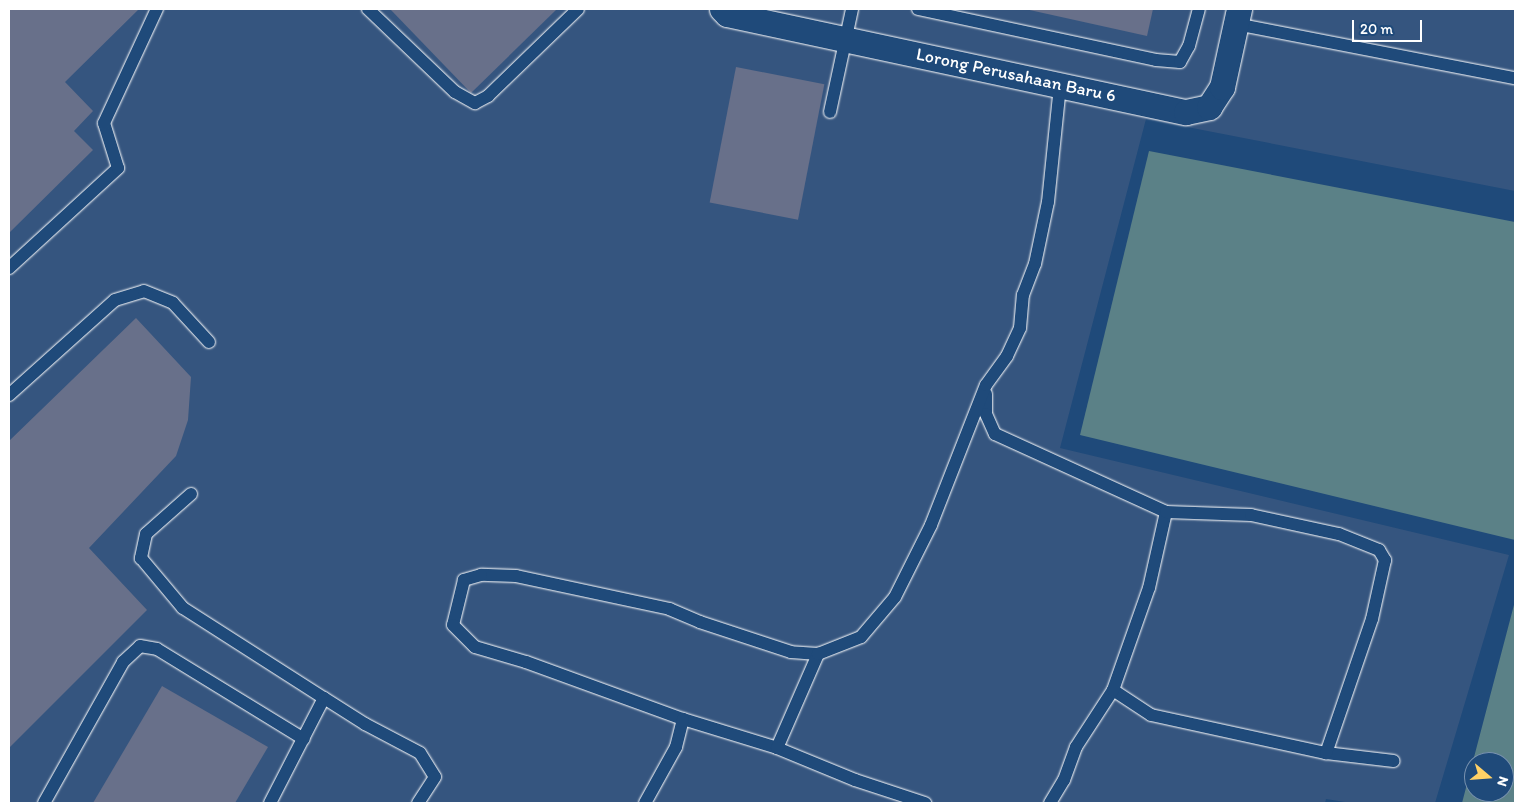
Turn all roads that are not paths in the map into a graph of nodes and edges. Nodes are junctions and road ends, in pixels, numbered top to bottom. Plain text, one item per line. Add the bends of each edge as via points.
1 (156, 9) edge
2 (368, 9) edge
3 (578, 9) edge
4 (722, 9) edge
5 (852, 9) edge
6 (918, 9) edge
7 (1199, 9) edge
8 (1238, 16) edge
9 (847, 38) junction
10 (1515, 78) edge
11 (1060, 85) junction
12 (830, 112) dead end
13 (9, 268) edge
14 (209, 342) dead end
15 (986, 385) junction
16 (9, 395) edge
17 (191, 494) dead end
18 (1166, 512) junction
19 (818, 654) junction
20 (1113, 690) junction
21 (324, 698) junction
22 (683, 720) junction
23 (304, 739) junction
24 (776, 748) junction
25 (1326, 753) junction
26 (1394, 761) dead end
27 (44, 803) edge
28 (270, 803) edge
29 (418, 803) edge
30 (645, 803) edge
31 (926, 803) edge
32 (1050, 803) edge

1 - 13 lane via 104,123 118,168
2 - 3 lane via 455,92 475,103 488,96
4 - 9 street, Lorong Perusahaan Baru 6 via 727,14
5 - 9 lane
6 - 7 lane via 1156,60 1180,62 1189,46
8 - 10 lane
8 - 11 street, Lorong Perusahaan Baru 6 via 1222,87 1209,107 1186,112
9 - 11 street, Lorong Perusahaan Baru 6
9 - 12 lane
11 - 15 lane via 1048,202 1035,264 1023,295 1020,328 1007,356
14 - 16 lane via 173,303 144,291 115,300
15 - 18 lane via 986,414 995,434
15 - 19 lane via 931,525 895,598 861,637
17 - 21 lane via 146,534 141,558 183,608
18 - 20 lane via 1149,588
18 - 25 lane via 1251,515 1339,534 1379,550 1385,560 1372,619
19 - 22 lane via 791,652 670,610 599,592 516,576 481,575 464,580 453,625 475,648 526,662
19 - 24 lane
20 - 25 lane via 1151,715
20 - 32 lane via 1076,747 1064,780
21 - 23 lane
21 - 29 lane via 420,753 435,777
22 - 24 lane
22 - 30 lane via 676,747
23 - 27 lane via 157,649 140,646 123,662
23 - 28 lane
24 - 31 lane via 855,780
25 - 26 lane

